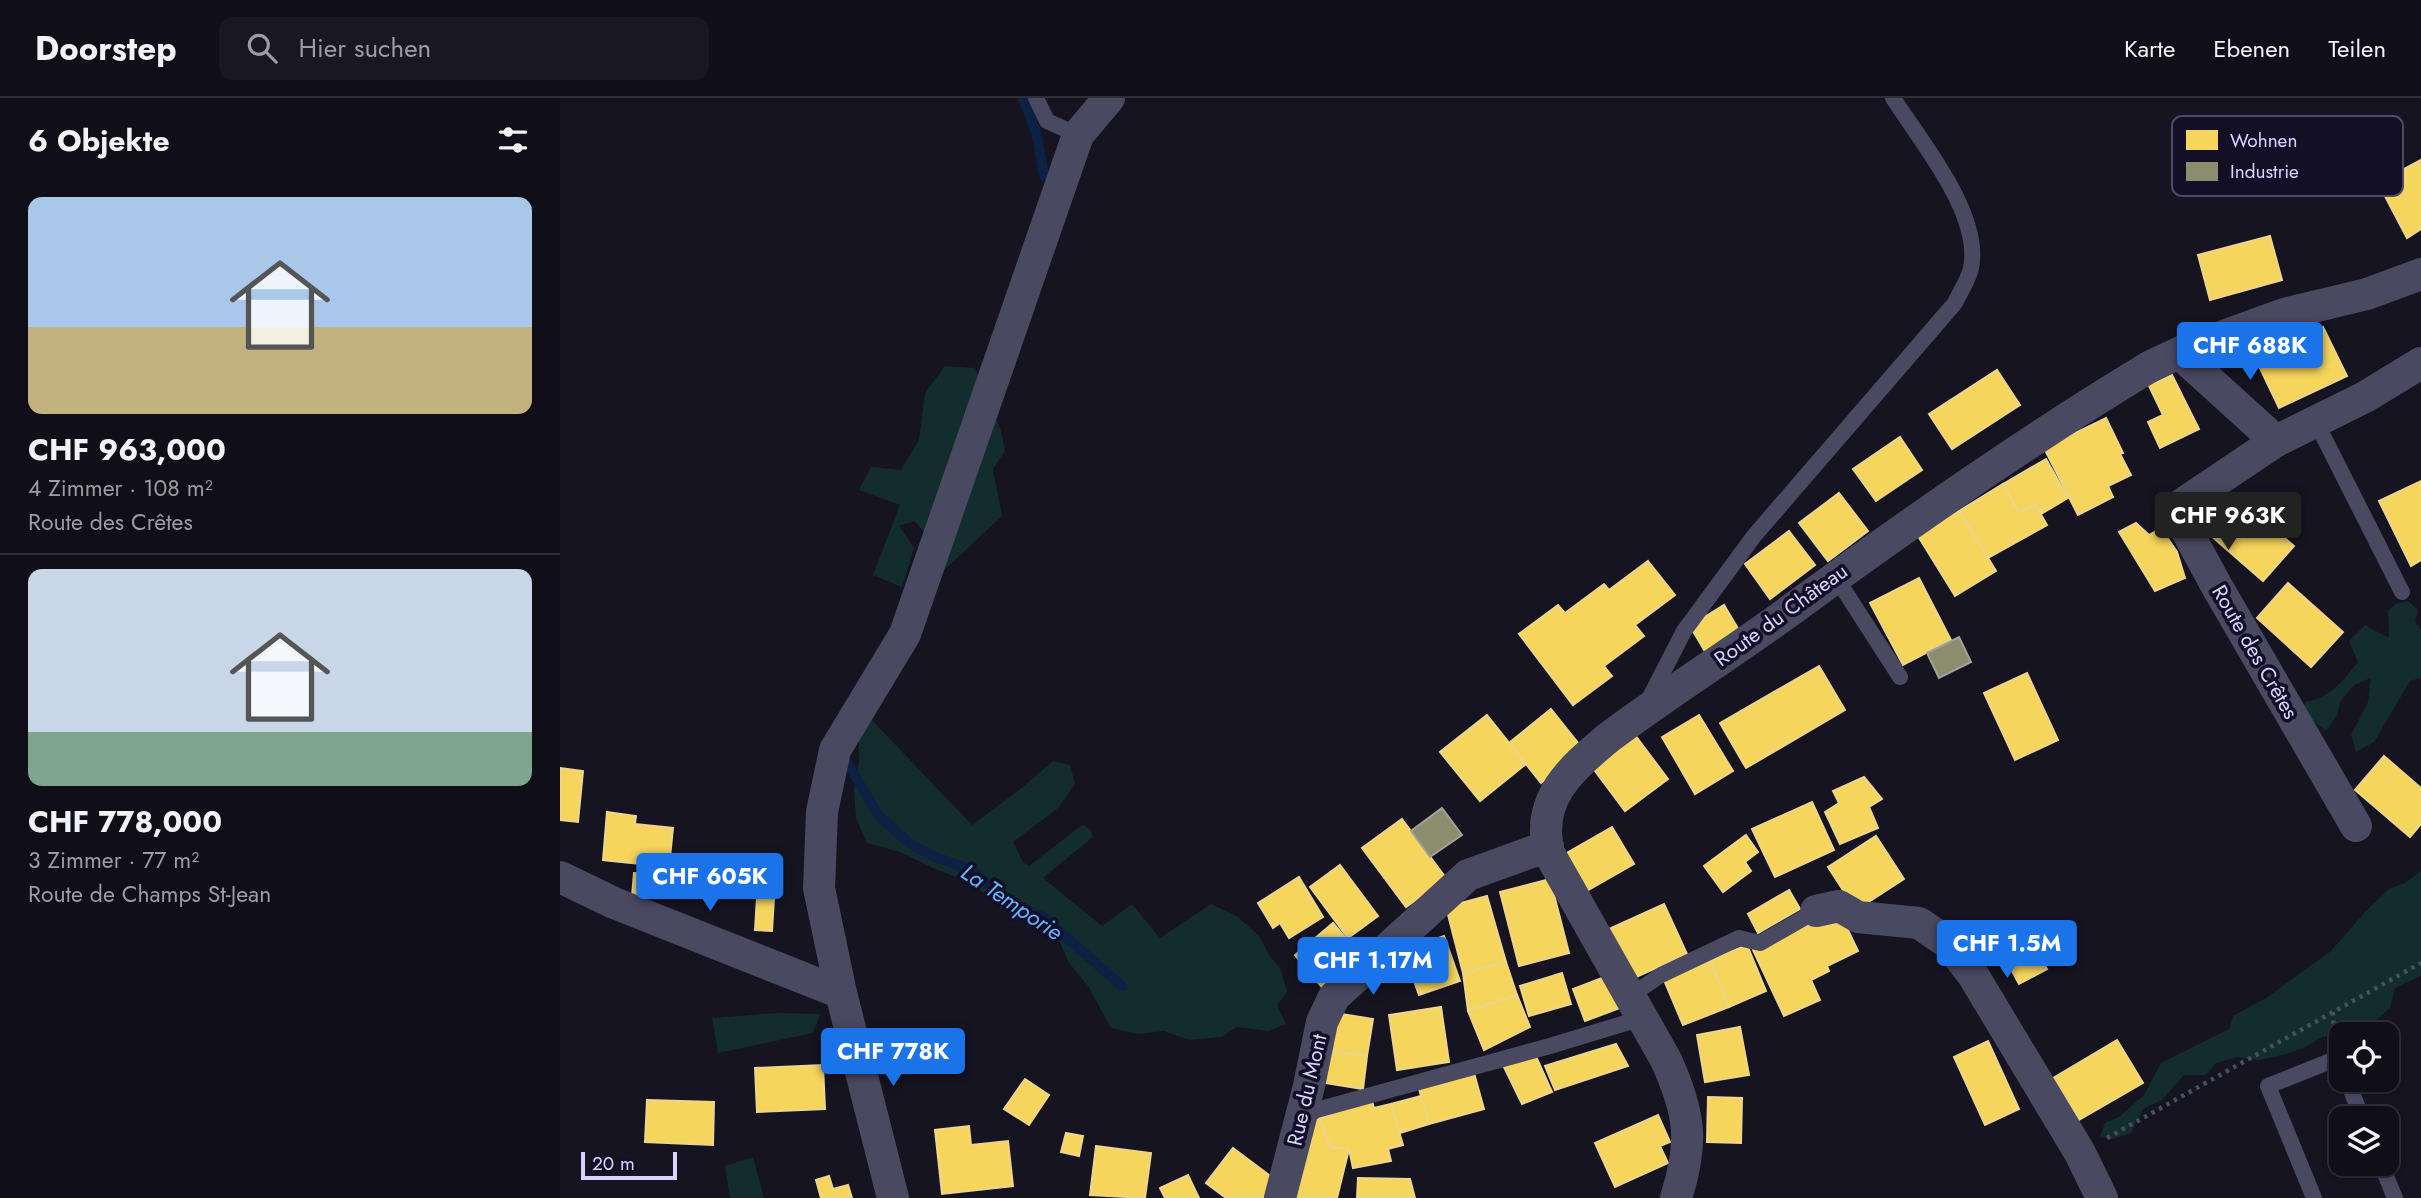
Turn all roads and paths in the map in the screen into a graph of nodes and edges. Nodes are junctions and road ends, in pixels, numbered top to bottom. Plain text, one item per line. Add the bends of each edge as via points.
1 (1036, 98) edge
2 (1109, 98) edge
3 (1893, 98) edge
4 (1078, 135) junction
5 (2421, 274) edge
6 (2185, 350) junction
7 (2421, 363) edge
8 (2316, 422) junction
9 (2276, 442) junction
10 (1835, 576) junction
11 (2402, 592) dead end
12 (1900, 677) dead end
13 (1643, 712) junction
14 (2356, 826) dead end
15 (1548, 846) junction
16 (560, 877) edge
17 (1816, 912) joint
18 (2421, 963) edge
19 (841, 993) junction
20 (1636, 1007) junction
21 (2329, 1062) edge
22 (1302, 1114) junction
23 (2080, 1153) junction
24 (2386, 1176) edge
25 (893, 1198) edge
26 (1280, 1198) edge
27 (1676, 1198) edge
28 (2102, 1198) edge
29 (2314, 1198) edge
30 (2395, 1198) edge

1 - 4 lane via 1047,121
2 - 4 street
3 - 13 lane via 1960,201 1971,232 1971,268 1955,303 1754,536 1684,631
4 - 19 street via 905,634 835,750 822,812 819,888
5 - 6 street, Route du Château via 2367,294 2284,314
6 - 9 street via 2190,363
6 - 10 street, Route du Château via 2115,388
7 - 8 street, Route des Crêtes
8 - 9 street, Route des Crêtes
8 - 11 lane
9 - 14 street, Route des Crêtes via 2175,509
10 - 12 lane
10 - 13 street, Route du Château
13 - 15 street, Route du Château via 1582,760 1561,784 1546,822
15 - 20 street, Route du Château
15 - 22 street, Rue du Mont via 1468,875 1334,997 1322,1022
16 - 19 street
17 - 20 lane via 1760,943 1739,938 1689,960 1661,975
17 - 23 street via 1839,906 1857,917 1919,923 1948,943 1973,975
18 - 23 path
19 - 25 street
20 - 22 lane via 1550,1046
20 - 27 street, Route du Château via 1666,1060 1684,1105 1688,1146
21 - 29 lane via 2268,1086
22 - 26 street, Rue du Mont
23 - 28 street
24 - 30 lane

